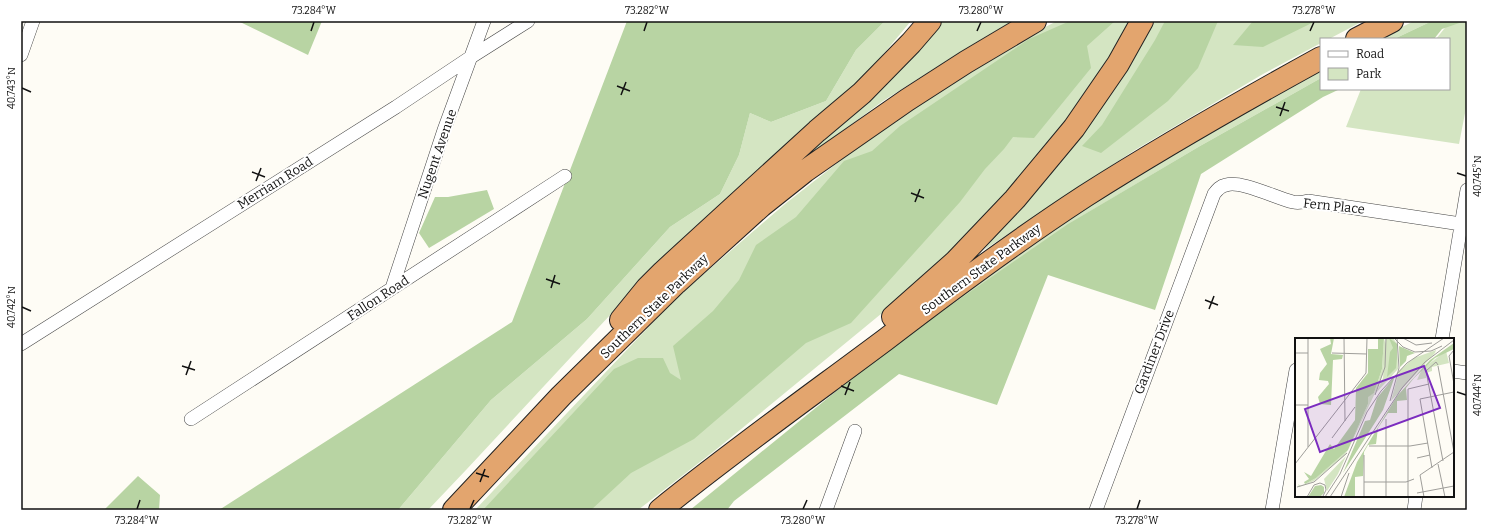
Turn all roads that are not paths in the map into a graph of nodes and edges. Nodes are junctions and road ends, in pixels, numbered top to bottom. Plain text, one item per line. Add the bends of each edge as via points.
1 (33, 21) edge
2 (484, 21) edge
3 (528, 21) edge
4 (930, 21) edge
5 (1035, 21) edge
6 (1142, 21) edge
7 (1392, 21) edge
8 (1359, 38) edge
9 (21, 55) edge
10 (471, 57) junction
11 (1320, 59) edge
12 (564, 176) dead end
13 (1467, 190) edge
14 (1214, 194) joint
15 (1461, 224) junction
16 (392, 288) junction
17 (1442, 338) edge
18 (21, 344) edge
19 (1454, 371) edge
20 (1467, 373) edge
21 (1295, 376) edge
22 (561, 396) junction
23 (192, 420) dead end
24 (855, 431) dead end
25 (725, 458) junction
26 (1416, 497) edge
27 (454, 510) edge
28 (660, 510) edge
29 (826, 510) edge
30 (1096, 510) edge
31 (1272, 510) edge
32 (1414, 510) edge

1 - 9 street
2 - 10 street, Nugent Avenue
3 - 10 street, Merriam Road
4 - 22 highway via 862,93 711,227 647,288
5 - 22 highway, Southern State Parkway via 907,100 805,171 709,252
6 - 25 highway via 1118,64 1074,128 1015,199 955,262
7 - 8 highway
10 - 16 street, Nugent Avenue
10 - 18 street, Merriam Road
11 - 25 highway, Southern State Parkway via 1175,140 1082,198 950,289
12 - 16 street, Fallon Road
13 - 15 street
14 - 15 street, Fern Place via 1220,187 1234,184 1295,203 1308,201
14 - 30 street, Gardiner Drive
15 - 17 street
16 - 23 street, Fallon Road
19 - 20 street
21 - 31 street
22 - 27 highway, Southern State Parkway
24 - 29 street
25 - 28 highway, Southern State Parkway
26 - 32 street

